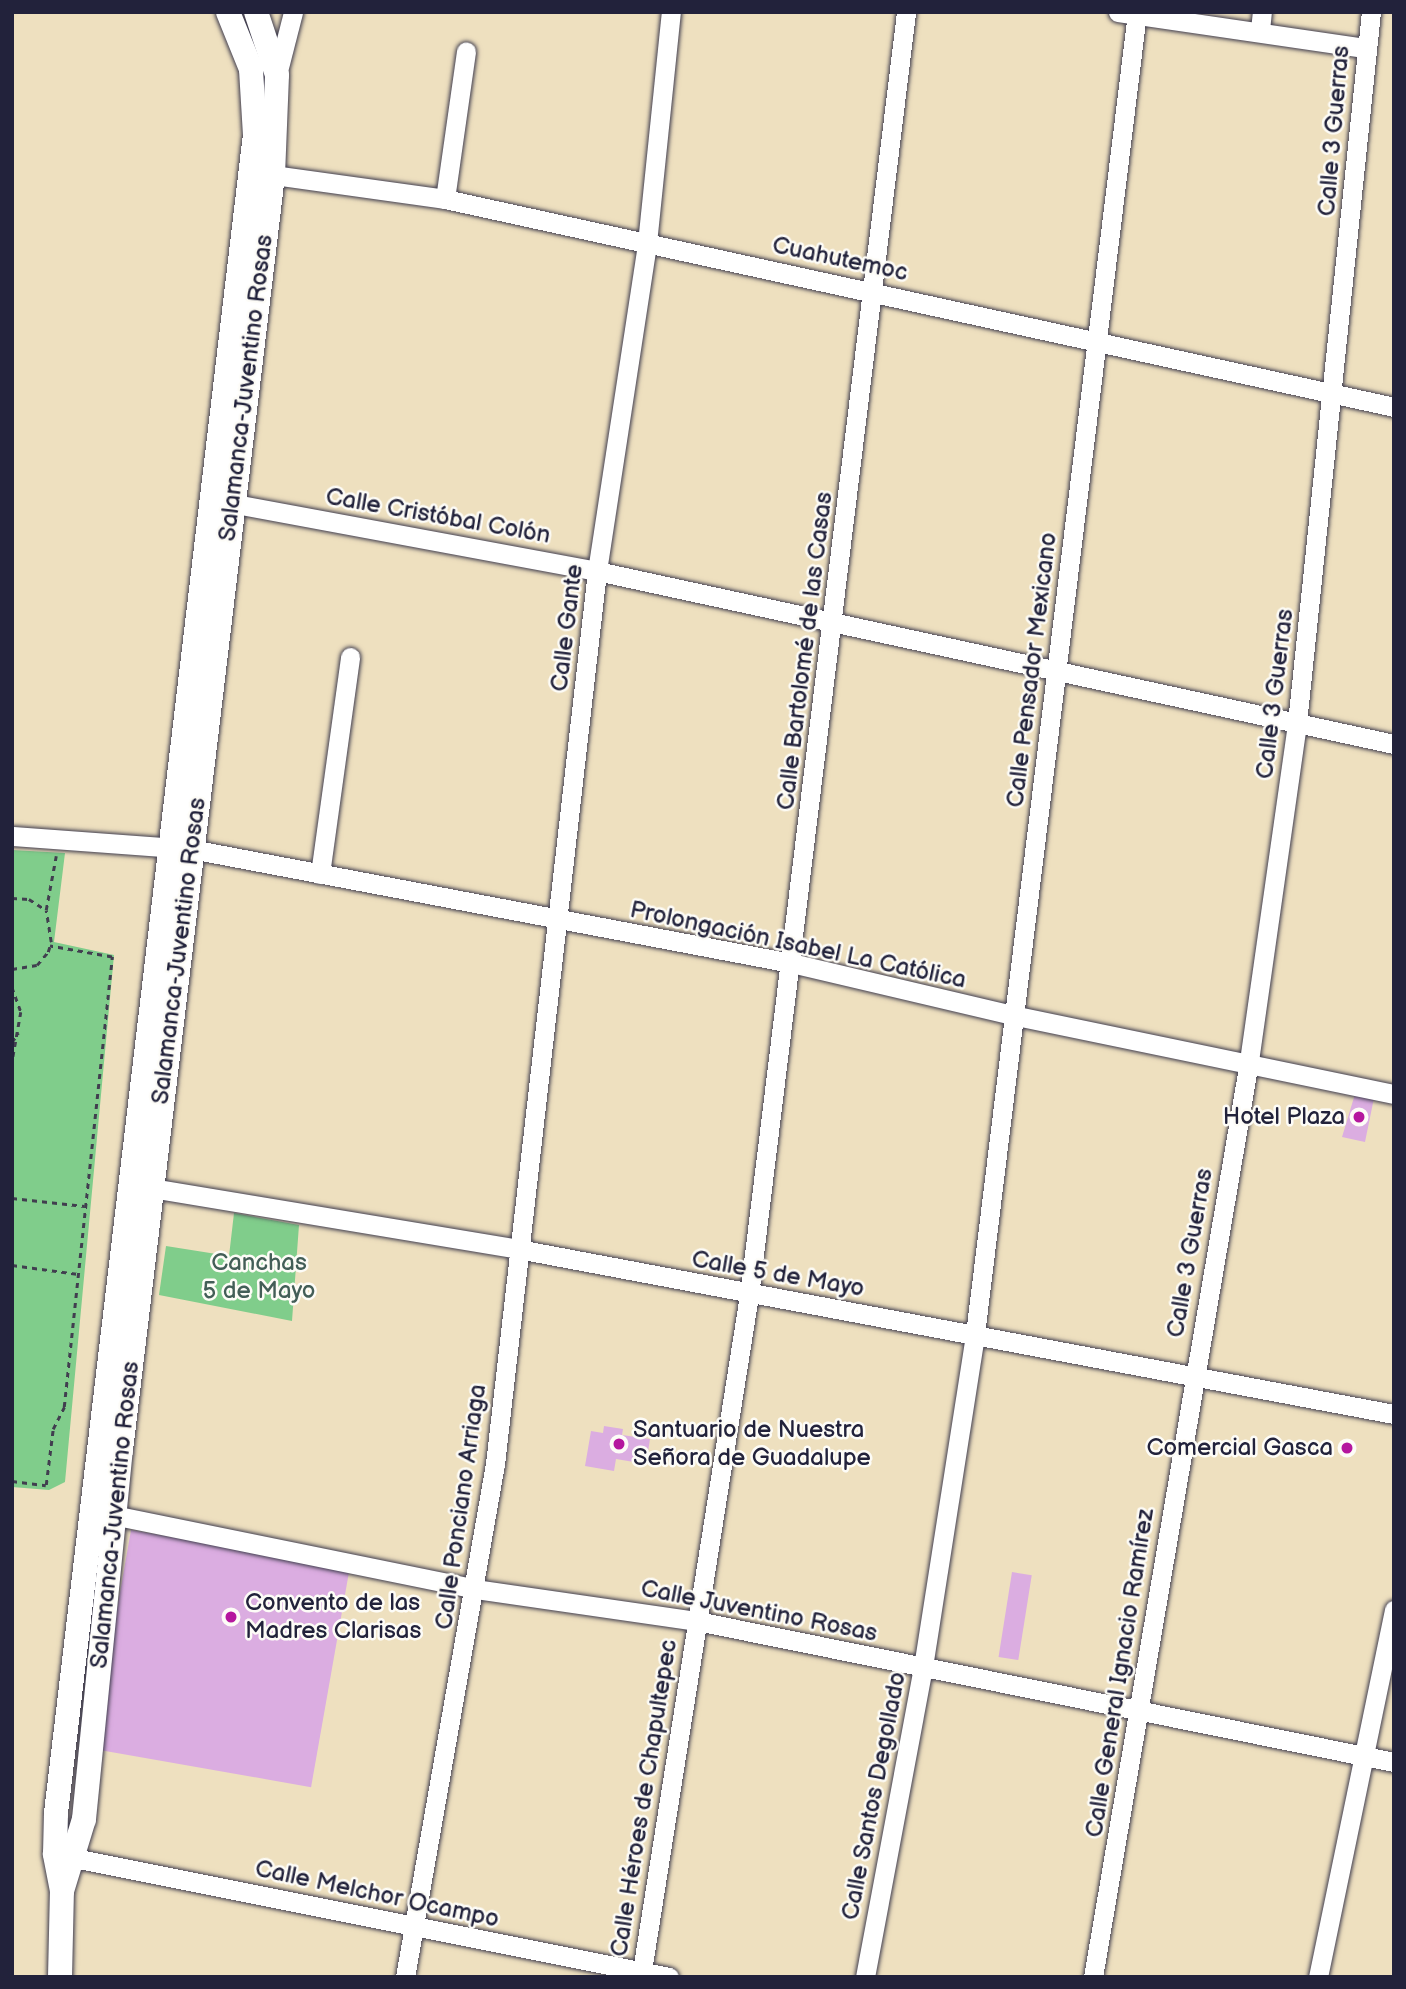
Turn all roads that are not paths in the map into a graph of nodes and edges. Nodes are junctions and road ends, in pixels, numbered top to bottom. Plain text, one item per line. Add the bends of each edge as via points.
1 (228, 12) edge
2 (256, 12) edge
3 (276, 12) edge
4 (293, 12) edge
5 (671, 12) edge
6 (906, 12) edge
7 (1371, 12) edge
8 (1130, 13) edge
9 (1261, 21) edge
10 (287, 38) junction
11 (1366, 47) junction
12 (466, 51) dead end
13 (277, 75) junction
14 (273, 175) junction
15 (445, 198) junction
16 (647, 243) junction
17 (872, 291) junction
18 (1098, 344) junction
19 (1334, 394) junction
20 (1394, 407) edge
21 (221, 501) junction
22 (597, 571) junction
23 (835, 624) junction
24 (350, 657) dead end
25 (1054, 674) junction
26 (1297, 723) junction
27 (1394, 744) edge
28 (12, 836) edge
29 (179, 847) junction
30 (320, 874) junction
31 (559, 922) junction
32 (791, 963) junction
33 (1017, 1016) junction
34 (1249, 1061) junction
35 (1394, 1094) edge
36 (151, 1188) junction
37 (518, 1249) junction
38 (750, 1295) junction
39 (975, 1334) junction
40 (1193, 1377) junction
41 (1394, 1414) edge
42 (102, 1513) junction
43 (475, 1589) junction
44 (1394, 1610) edge
45 (697, 1621) junction
46 (1392, 1639) edge
47 (923, 1667) junction
48 (1139, 1712) junction
49 (1363, 1756) junction
50 (1394, 1762) edge
51 (65, 1856) junction
52 (413, 1927) junction
53 (641, 1975) edge
54 (60, 1977) edge
55 (405, 1977) edge
56 (669, 1977) edge
57 (865, 1977) edge
58 (1093, 1977) edge
59 (1318, 1977) edge

1 - 21 street, Salamanca-Juventino Rosas via 251,69 256,115
2 - 13 street, Salamanca-Juventino Rosas
3 - 10 street
4 - 10 street
5 - 16 street, Calle Gante
6 - 17 street, Calle Bartolomé de las Casas
7 - 11 street, Calle 3 Guerras
8 - 9 street
8 - 18 street, Calle Pensador Mexicano
9 - 11 street
10 - 13 street
11 - 19 street, Calle 3 Guerras
12 - 15 street
13 - 14 street, Salamanca-Juventino Rosas
14 - 15 street, Cuahutemoc
14 - 21 street, Salamanca-Juventino Rosas
15 - 16 street, Cuahutemoc
16 - 17 street, Cuahutemoc
16 - 22 street, Calle Gante
17 - 18 street, Cuahutemoc
17 - 23 street, Calle Bartolomé de las Casas
18 - 19 street, Cuahutemoc
18 - 25 street, Calle Pensador Mexicano
19 - 20 street, Cuahutemoc
19 - 26 street, Calle 3 Guerras
21 - 22 street, Calle Cristóbal Colón
21 - 29 street, Salamanca-Juventino Rosas
22 - 23 street, Calle Cristóbal Colón
22 - 31 street, Calle Gante
23 - 25 street, Calle Cristóbal Colón
23 - 32 street, Calle Bartolomé de las Casas
24 - 30 street
25 - 26 street, Calle Cristóbal Colón
25 - 33 street, Calle Pensador Mexicano
26 - 27 street, Calle Cristóbal Colón
26 - 34 street, Calle 3 Guerras
28 - 29 street, Prolongación Isabel La Católica
29 - 30 street, Prolongación Isabel La Católica
29 - 36 street, Salamanca-Juventino Rosas
29 - 42 street, Salamanca-Juventino Rosas
30 - 31 street, Prolongación Isabel La Católica
31 - 32 street, Prolongación Isabel La Católica
31 - 37 street, Calle Gante
32 - 33 street, Prolongación Isabel La Católica
32 - 38 street, Calle Bartolomé de las Casas
33 - 34 street, Prolongación Isabel La Católica
33 - 39 street, Calle Pensador Mexicano
34 - 35 street, Prolongación Isabel La Católica
34 - 40 street, Calle 3 Guerras
36 - 37 street, Calle 5 de Mayo
36 - 42 street, Salamanca-Juventino Rosas
37 - 38 street, Calle 5 de Mayo
37 - 43 street, Calle Ponciano Arriaga via 495,1464
38 - 39 street, Calle 5 de Mayo
38 - 45 street, Calle Héroes de Chapultepec
39 - 40 street, Calle 5 de Mayo
39 - 47 street, Calle Santos Degollado
40 - 41 street, Calle 5 de Mayo
40 - 48 street, Calle General Ignacio Ramírez
42 - 43 street, Calle Juventino Rosas
42 - 51 street, Salamanca-Juventino Rosas via 84,1819
43 - 45 street, Calle Juventino Rosas
43 - 52 street, Calle Ponciano Arriaga
44 - 46 street
45 - 47 street, Calle Juventino Rosas
45 - 53 street, Calle Héroes de Chapultepec
46 - 49 street
47 - 48 street, Calle Juventino Rosas
47 - 57 street, Calle Santos Degollado
48 - 49 street, Calle Juventino Rosas
48 - 58 street, Calle General Ignacio Ramírez
49 - 50 street, Calle Juventino Rosas
49 - 59 street
51 - 52 street, Calle Melchor Ocampo
51 - 54 street, Salamanca-Juventino Rosas
52 - 53 street, Calle Melchor Ocampo
52 - 55 street, Calle Ponciano Arriaga
53 - 56 street, Calle Melchor Ocampo

